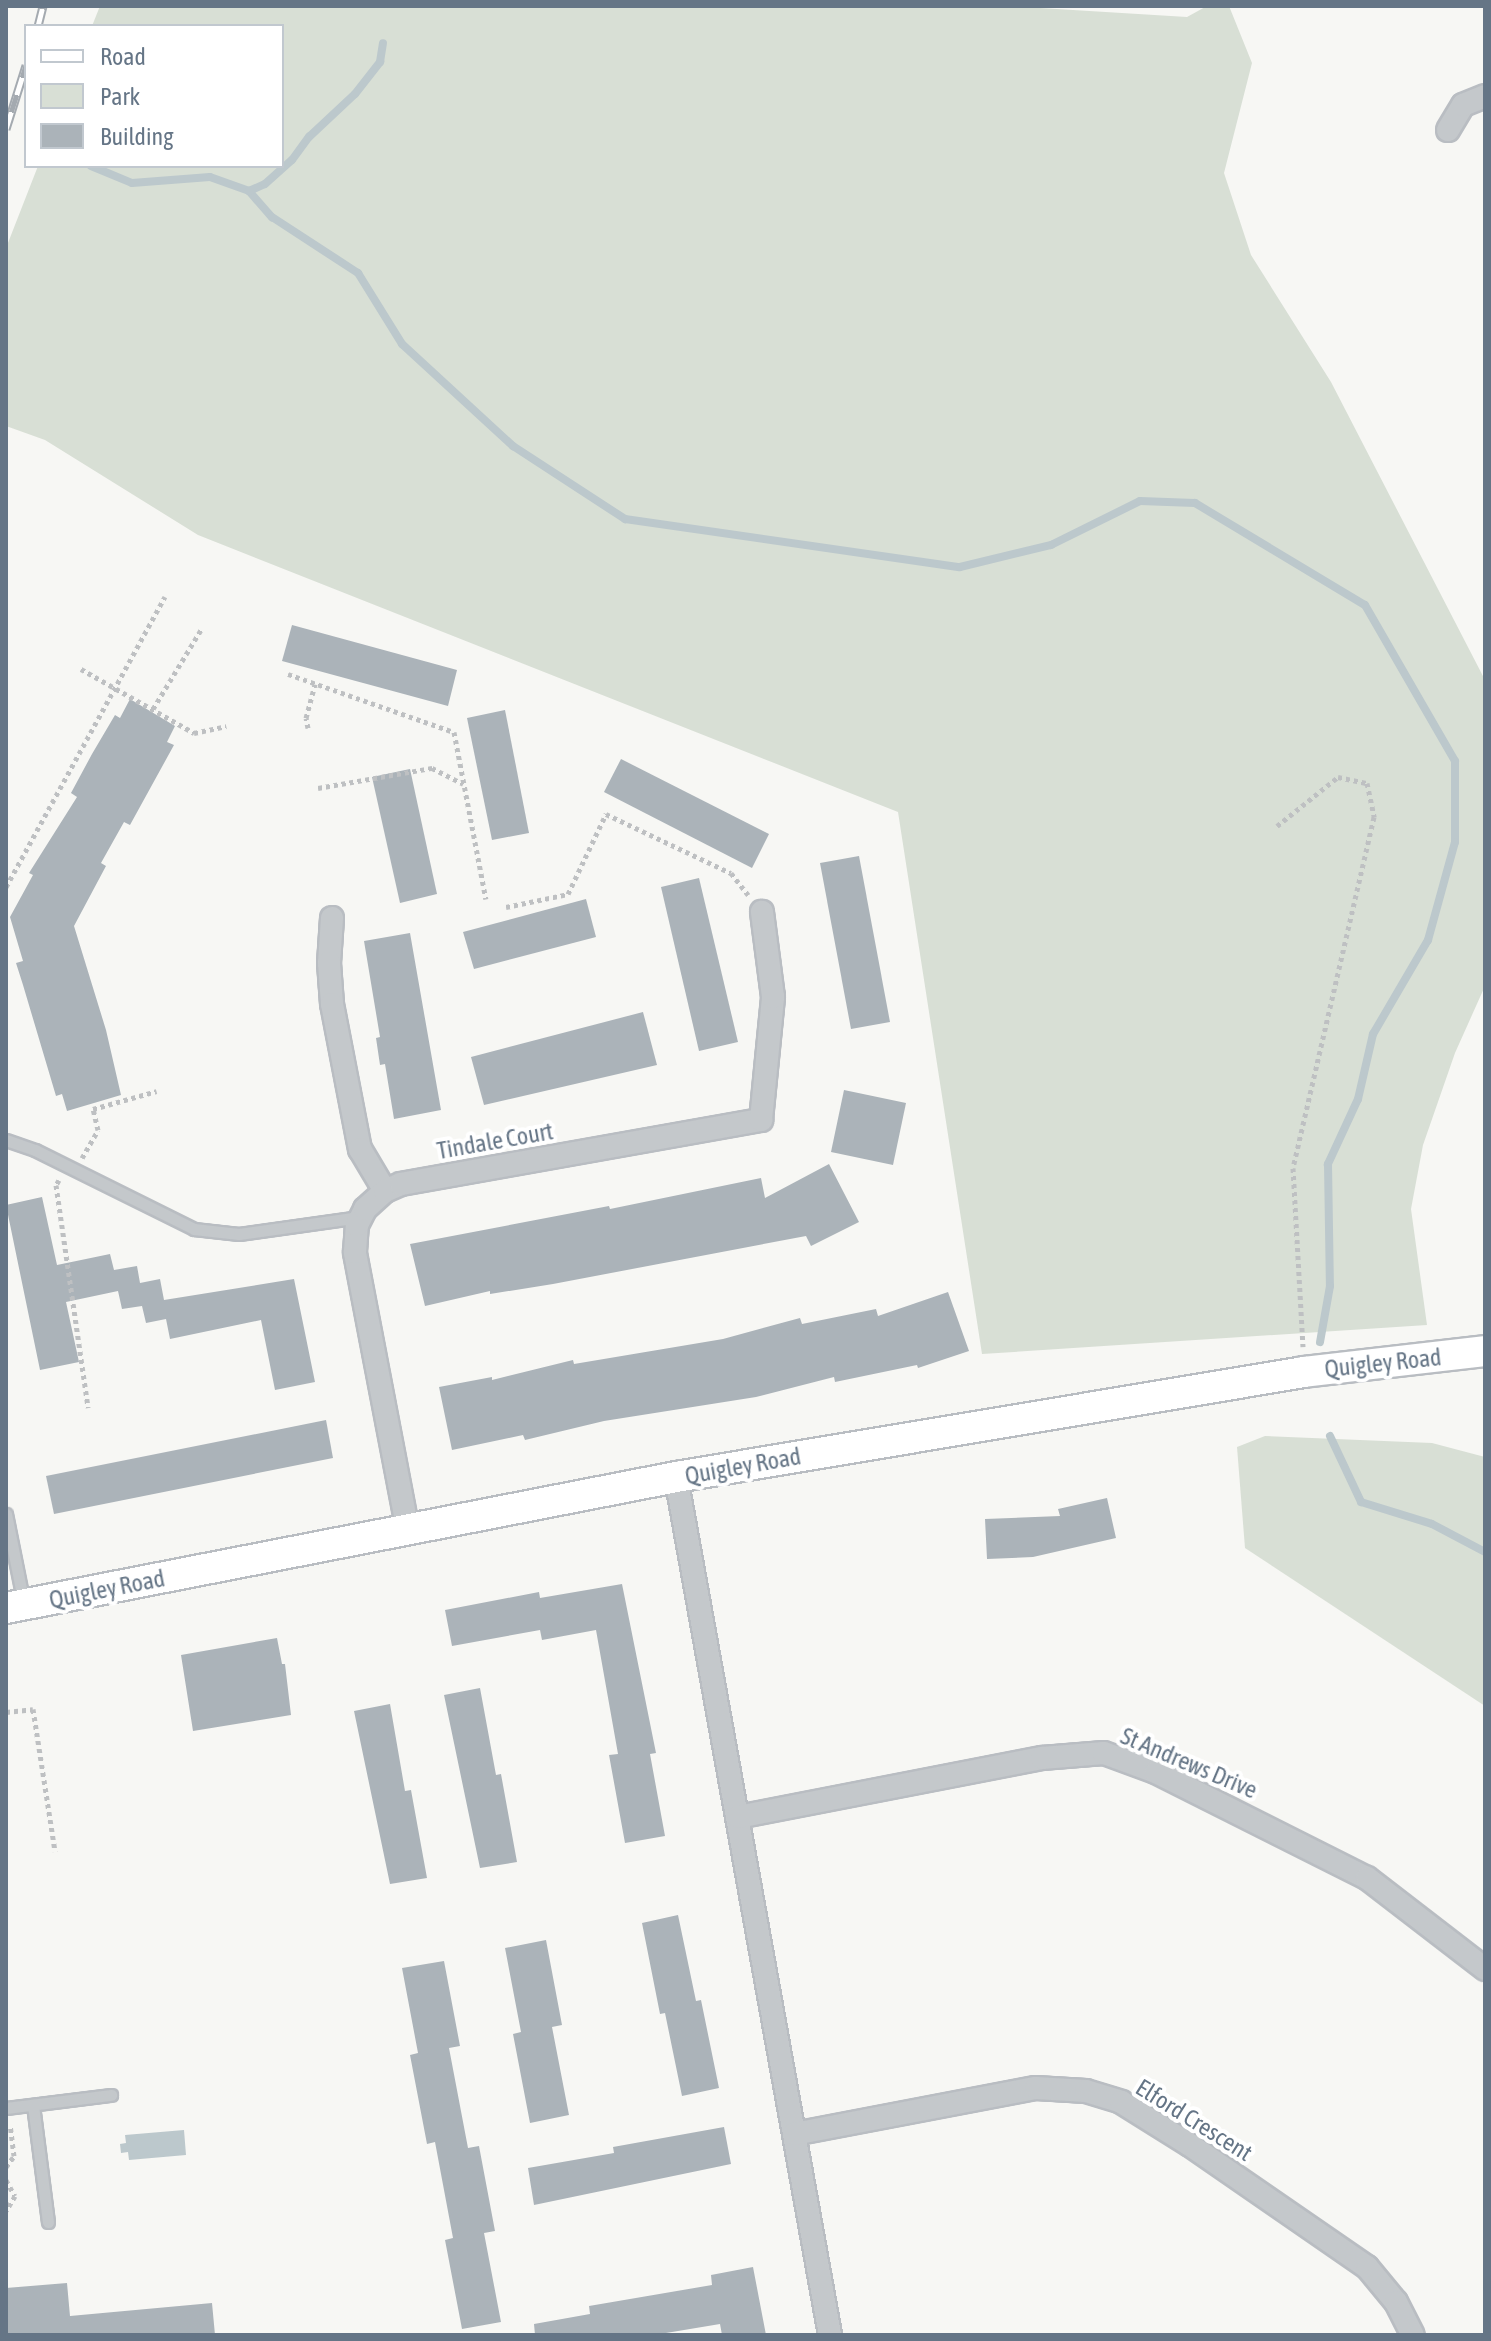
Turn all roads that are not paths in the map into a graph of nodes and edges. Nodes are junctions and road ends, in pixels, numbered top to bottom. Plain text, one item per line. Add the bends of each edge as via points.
1 (1485, 96) edge
2 (1448, 130) dead end
3 (762, 912) road end
4 (332, 918) dead end
5 (6, 1140) edge
6 (385, 1191) junction
7 (361, 1217) junction
8 (1485, 1351) edge
9 (676, 1477) junction
10 (6, 1514) edge
11 (408, 1531) junction
12 (15, 1606) edge
13 (738, 1817) junction
14 (1485, 1969) edge
15 (111, 2095) dead end
16 (33, 2105) junction
17 (7, 2108) edge
18 (794, 2134) junction
19 (48, 2222) dead end
20 (830, 2335) edge
21 (1413, 2335) edge

1 - 2 street via 1463,105
3 - 6 street, Tindale Court via 773,997 761,1120
4 - 6 street via 332,1004 360,1149
5 - 7 lane via 194,1229 239,1234
6 - 7 street
7 - 11 street via 355,1252
8 - 9 street, Quigley Road via 1304,1372
9 - 11 street, Quigley Road
9 - 13 street
10 - 12 lane
11 - 12 street, Quigley Road
13 - 14 street, St Andrews Drive via 1042,1758 1104,1753 1156,1772 1367,1878
13 - 18 street
15 - 16 lane
16 - 17 lane
16 - 19 lane
18 - 20 street
18 - 21 street, Elford Crescent via 1036,2088 1086,2091 1121,2102 1367,2267 1396,2302

